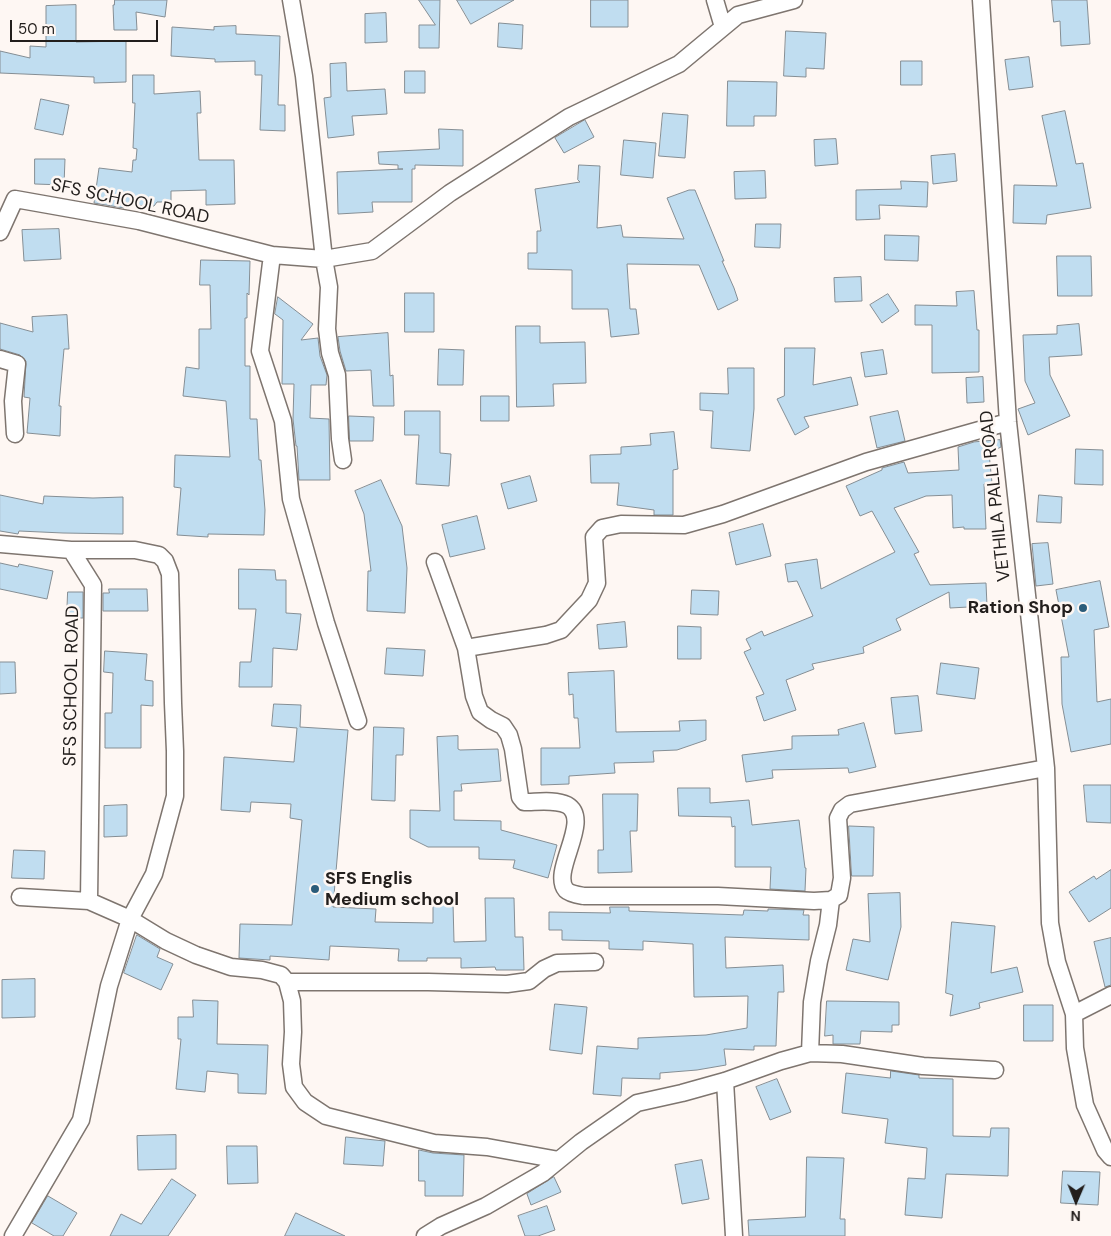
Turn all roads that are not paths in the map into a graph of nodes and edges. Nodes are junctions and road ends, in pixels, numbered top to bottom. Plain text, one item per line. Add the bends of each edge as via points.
1 (291, 0) edge
2 (715, 0) edge
3 (794, 0) edge
4 (981, 0) edge
5 (723, 28) junction
6 (0, 232) edge
7 (272, 255) junction
8 (324, 259) junction
9 (0, 360) edge
10 (1008, 422) junction
11 (14, 434) dead end
12 (343, 460) dead end
13 (0, 544) edge
14 (71, 550) junction
15 (435, 562) dead end
16 (466, 648) junction
17 (358, 720) dead end
18 (1046, 768) junction
19 (20, 897) dead end
20 (832, 900) junction
21 (89, 901) junction
22 (130, 920) junction
23 (595, 962) dead end
24 (287, 982) junction
25 (1111, 995) edge
26 (1074, 1014) junction
27 (810, 1053) junction
28 (995, 1070) dead end
29 (726, 1081) junction
30 (1111, 1157) edge
31 (558, 1160) junction
32 (11, 1233) edge
33 (425, 1236) edge
34 (734, 1236) edge

1 - 8 street via 304,76
2 - 5 street
3 - 5 street via 738,15
4 - 10 street, VETHILA PALLI ROAD
5 - 8 street via 680,64 569,117 450,193 372,251
6 - 7 street, SFS SCHOOL ROAD via 16,198 139,221
7 - 8 street
7 - 17 street via 260,351 284,421 291,499
8 - 12 street via 329,287 327,329 330,353 338,375
9 - 11 street via 17,364 12,401
10 - 16 street via 866,462 684,525 621,524 602,528 594,537 597,583 590,600 561,630
10 - 18 street, VETHILA PALLI ROAD
13 - 14 street
14 - 21 street, SFS SCHOOL ROAD via 93,585
14 - 22 street via 134,550 159,555 170,574 175,796 154,874
15 - 16 street
16 - 20 street via 480,712 503,726 509,735 514,749 520,798 524,802 550,801 566,805 574,816 572,840 562,879 570,893 584,896
18 - 20 street via 850,804 838,818 842,878 839,895
18 - 26 street, VETHILA PALLI ROAD via 1050,924
19 - 21 street
20 - 27 street via 812,1002
21 - 22 street
22 - 24 street via 196,955 231,967 281,975
22 - 32 street via 109,986 81,1120
23 - 24 street via 558,963 529,981 508,984
24 - 31 street via 292,1001 294,1086 305,1102 326,1116 434,1143
25 - 26 street
26 - 30 street, VETHILA PALLI ROAD via 1074,1048 1085,1105
27 - 28 street via 842,1054 923,1066
27 - 29 street
29 - 31 street via 637,1103
29 - 34 street
31 - 33 street via 486,1206

